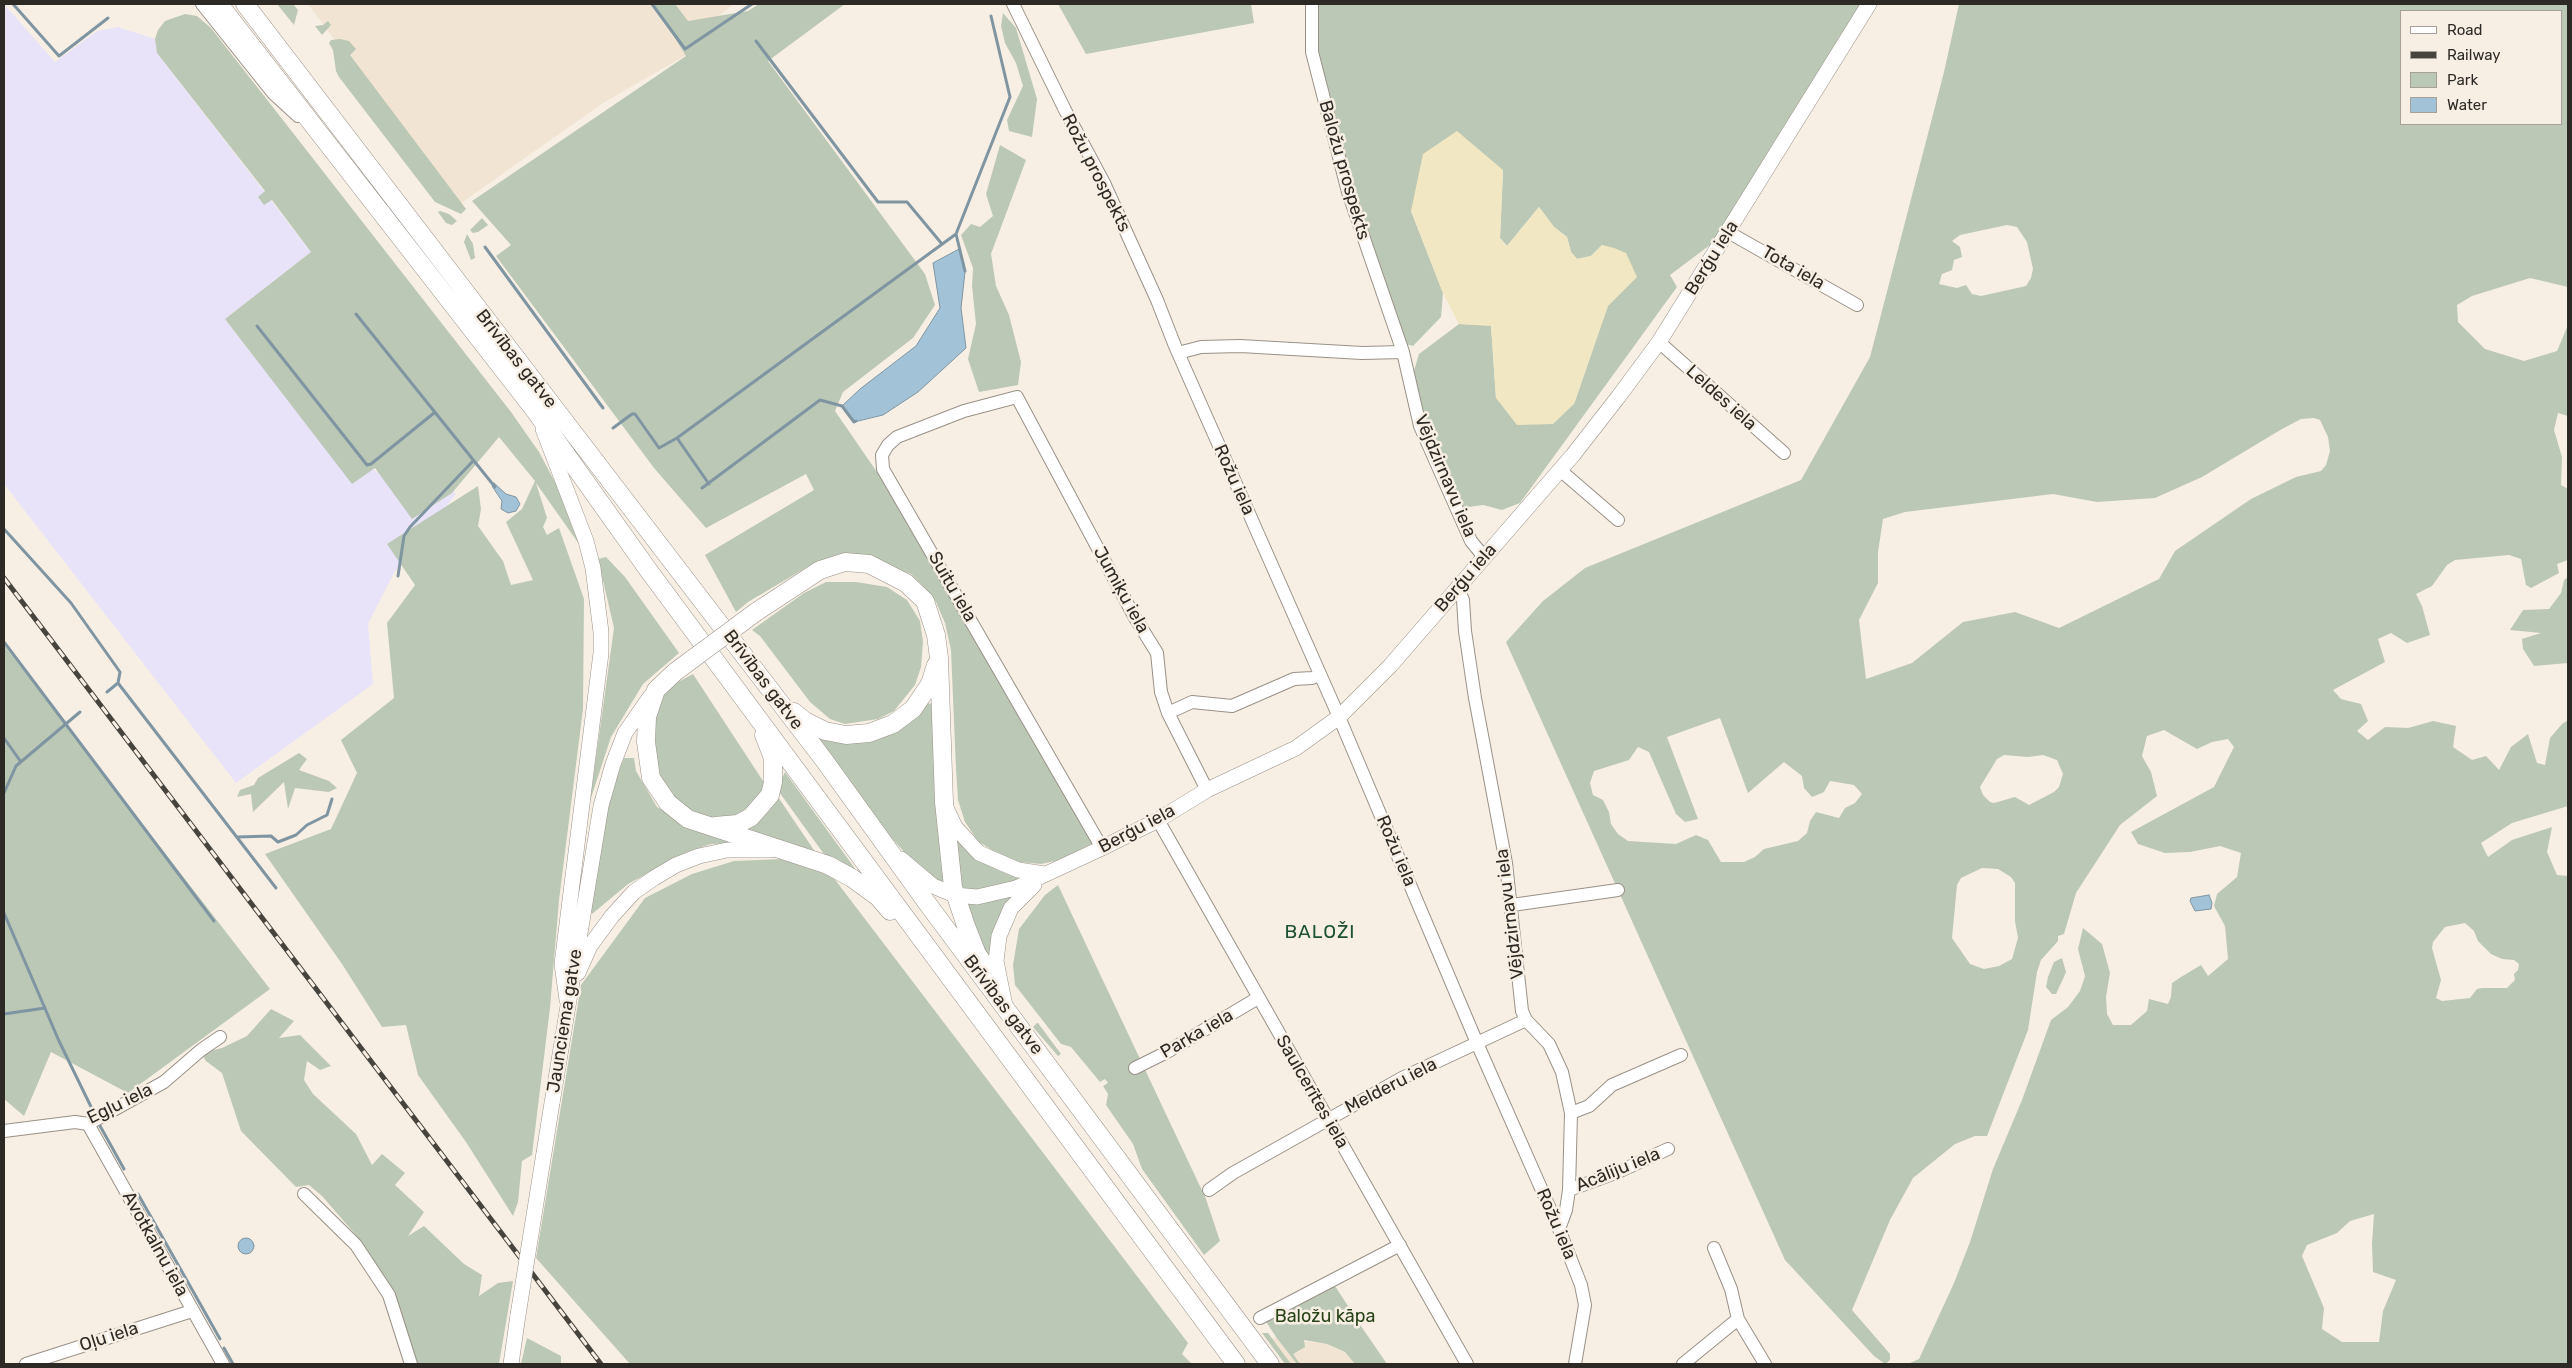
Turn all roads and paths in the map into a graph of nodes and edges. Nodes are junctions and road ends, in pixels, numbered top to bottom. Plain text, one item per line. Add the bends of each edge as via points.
1 (202, 4) edge
2 (219, 4) edge
3 (244, 4) edge
4 (1012, 4) edge
5 (1312, 4) edge
6 (1869, 4) edge
7 (317, 133) junction
8 (1728, 232) junction
9 (1857, 305) dead end
10 (1397, 333) joint
11 (1659, 342) junction
12 (1177, 349) junction
13 (1403, 352) junction
14 (1017, 397) joint
15 (536, 412) junction
16 (1784, 453) dead end
17 (1560, 470) junction
18 (1618, 520) dead end
19 (1484, 557) junction
20 (1457, 587) junction
21 (740, 649) junction
22 (939, 658) junction
23 (1320, 675) junction
24 (656, 690) junction
25 (755, 712) junction
26 (1168, 712) junction
27 (1340, 717) junction
28 (1207, 790) junction
29 (944, 802) junction
30 (1158, 820) junction
31 (705, 826) junction
32 (885, 846) junction
33 (1102, 848) junction
34 (779, 850) junction
35 (1046, 874) junction
36 (1618, 890) dead end
37 (955, 895) junction
38 (1512, 905) junction
39 (944, 968) junction
40 (1000, 989) junction
41 (1258, 998) junction
42 (567, 1000) junction
43 (1005, 1008) junction
44 (1526, 1020) junction
45 (220, 1037) dead end
46 (1477, 1043) junction
47 (1681, 1054) dead end
48 (1135, 1068) dead end
49 (1571, 1113) junction
50 (1328, 1119) junction
51 (88, 1124) junction
52 (4, 1131) edge
53 (1668, 1150) dead end
54 (1209, 1190) dead end
55 (1569, 1190) junction
56 (304, 1194) dead end
57 (1559, 1229) junction
58 (1400, 1245) junction
59 (1714, 1248) dead end
60 (192, 1311) junction
61 (1260, 1318) dead end
62 (1738, 1319) junction
63 (26, 1364) edge
64 (223, 1364) edge
65 (411, 1364) edge
66 (511, 1364) edge
67 (1236, 1364) edge
68 (1270, 1364) edge
69 (1468, 1364) edge
70 (1575, 1364) edge
71 (1683, 1364) edge
72 (1765, 1364) edge

1 - 7 street via 273,92
2 - 7 highway, Brīvības gatve
3 - 21 highway, Brīvības gatve
4 - 12 street, Rožu prospekts via 1104,184
5 - 10 street, Baložu prospekts via 1312,52 1348,192
6 - 8 main road, Berģu iela
7 - 15 highway, Brīvības gatve
8 - 9 street, Tota iela
8 - 11 main road, Berģu iela
10 - 13 street, Vējdzirnavu iela
11 - 16 street, Leldes iela
11 - 17 main road, Berģu iela
12 - 13 street via 1240,346 1362,354
12 - 23 street, Rožu iela
13 - 19 street, Vējdzirnavu iela via 1420,426 1471,542
14 - 26 street, Jumiķu iela via 1157,653 1161,692
14 - 33 street, Suitu iela via 964,411 897,437 882,455 883,469
15 - 25 highway, Brīvības gatve via 654,578
15 - 42 main road via 586,541 593,568 601,632 562,964
17 - 18 street
17 - 19 main road, Berģu iela
19 - 20 main road, Berģu iela
20 - 27 main road, Berģu iela via 1390,666
20 - 38 street, Vējdzirnavu iela via 1463,600 1475,698
21 - 22 highway via 754,660 805,721 820,730 846,735 869,733 893,724 913,708 930,684
21 - 32 highway, Brīvības gatve
22 - 24 highway, bridge via 925,601 906,583 869,564 845,562 820,570 756,612 675,672
22 - 29 highway
23 - 26 street via 1294,679 1232,706 1192,702
23 - 27 street, Rožu iela
24 - 31 highway via 647,717 646,742 652,778 668,803 688,820
24 - 42 main road, Jaunciema gatve via 625,733 613,764 601,806
25 - 31 highway via 773,758 770,795 751,817 725,826
25 - 39 highway, Brīvības gatve
26 - 28 street, Jumiķu iela
27 - 28 main road, Berģu iela via 1296,748
27 - 46 street, Rožu iela
28 - 30 main road, Berģu iela
29 - 35 main road via 955,827 979,853 1018,870
29 - 37 highway
30 - 33 main road, Berģu iela
30 - 41 street, Saulcerītes iela
31 - 34 highway
32 - 37 main road, Berģu iela via 933,886
32 - 43 highway, Brīvības gatve
33 - 35 main road, Berģu iela
34 - 39 highway via 828,865 852,878 878,897 923,952
34 - 42 main road via 727,850 700,856 647,882 612,916 590,946
35 - 37 main road, Berģu iela via 993,895
35 - 40 main road via 1020,897 1003,923 996,961
36 - 38 street
37 - 40 highway via 977,954
38 - 44 street, Vējdzirnavu iela via 1522,1011
39 - 67 highway, Brīvības gatve
40 - 43 main road
41 - 48 street, Parka iela
41 - 50 street, Saulcerītes iela
42 - 66 main road, Jaunciema gatve, bridge
43 - 68 highway, Brīvības gatve
44 - 46 street, Melderu iela
44 - 49 street via 1549,1044 1562,1072
45 - 51 street, Egļu iela via 164,1082
46 - 50 street, Melderu iela via 1402,1078
46 - 57 street, Rožu iela
47 - 49 street via 1612,1085 1589,1106
49 - 55 street
50 - 54 street, Melderu iela
50 - 58 street, Saulcerītes iela
51 - 52 street, Egļu iela via 75,1122
51 - 60 street, Avotkalnu iela
53 - 55 street, Acāliju iela
55 - 57 street
56 - 65 street via 356,1245 389,1295
57 - 70 street, Rožu iela via 1581,1285 1585,1305
58 - 61 street
58 - 69 street, Saulcerītes iela
59 - 62 street via 1731,1289
60 - 63 street, Oļu iela
60 - 64 street, Avotkalnu iela
62 - 71 street
62 - 72 street

